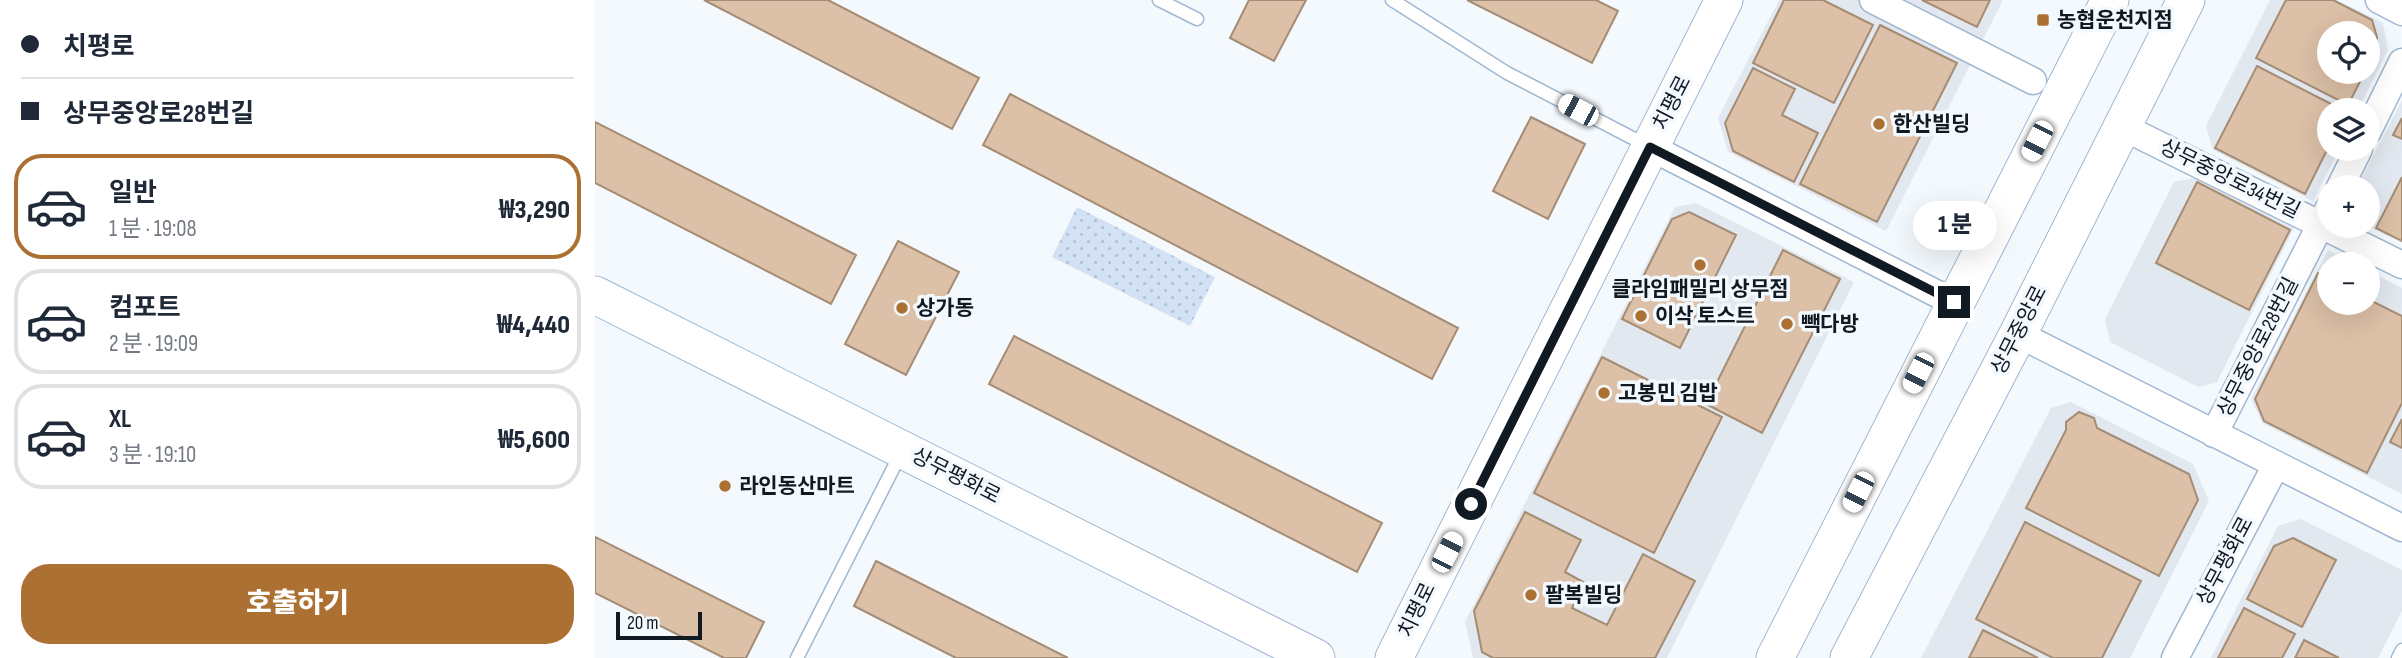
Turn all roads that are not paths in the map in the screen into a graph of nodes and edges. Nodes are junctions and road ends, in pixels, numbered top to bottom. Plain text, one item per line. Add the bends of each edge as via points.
1 (1159, 0) edge
2 (1392, 0) edge
3 (1724, 0) edge
4 (1873, 0) edge
5 (2110, 0) edge
6 (2186, 0) edge
7 (2379, 0) edge
8 (2402, 12) edge
9 (1197, 19) dead end
10 (2402, 62) edge
11 (2033, 80) dead end
12 (2380, 107) edge
13 (2139, 135) dead end
14 (1650, 147) junction
15 (2317, 213) edge
16 (2317, 232) edge
17 (2360, 238) edge
18 (2402, 265) edge
19 (595, 295) edge
20 (1954, 302) junction
21 (2018, 334) junction
22 (2214, 434) junction
23 (903, 450) junction
24 (2276, 465) junction
25 (2402, 528) edge
26 (2402, 650) edge
27 (797, 658) edge
28 (1316, 658) edge
29 (1394, 658) edge
30 (1775, 658) edge
31 (1849, 658) edge
32 (2175, 658) edge
33 (2398, 658) edge

1 - 9 lane
2 - 14 lane via 1507,73
3 - 14 street, 치평로
4 - 11 street
5 - 20 street
6 - 21 street, 상무중앙로
7 - 8 street
10 - 12 street
13 - 15 street, 상무중앙로34번길
14 - 20 street
14 - 29 street, 치평로
16 - 22 street, 상무중앙로28번길
17 - 18 street, 상무중앙로34번길
19 - 23 street, 상무평화로
20 - 30 street
21 - 22 street, 상무중앙로28번길
21 - 31 street, 상무중앙로
22 - 24 street, 상무중앙로28번길
23 - 27 lane
23 - 28 street, 상무평화로
24 - 25 street, 상무중앙로28번길
24 - 32 street, 상무평화로
26 - 33 lane

